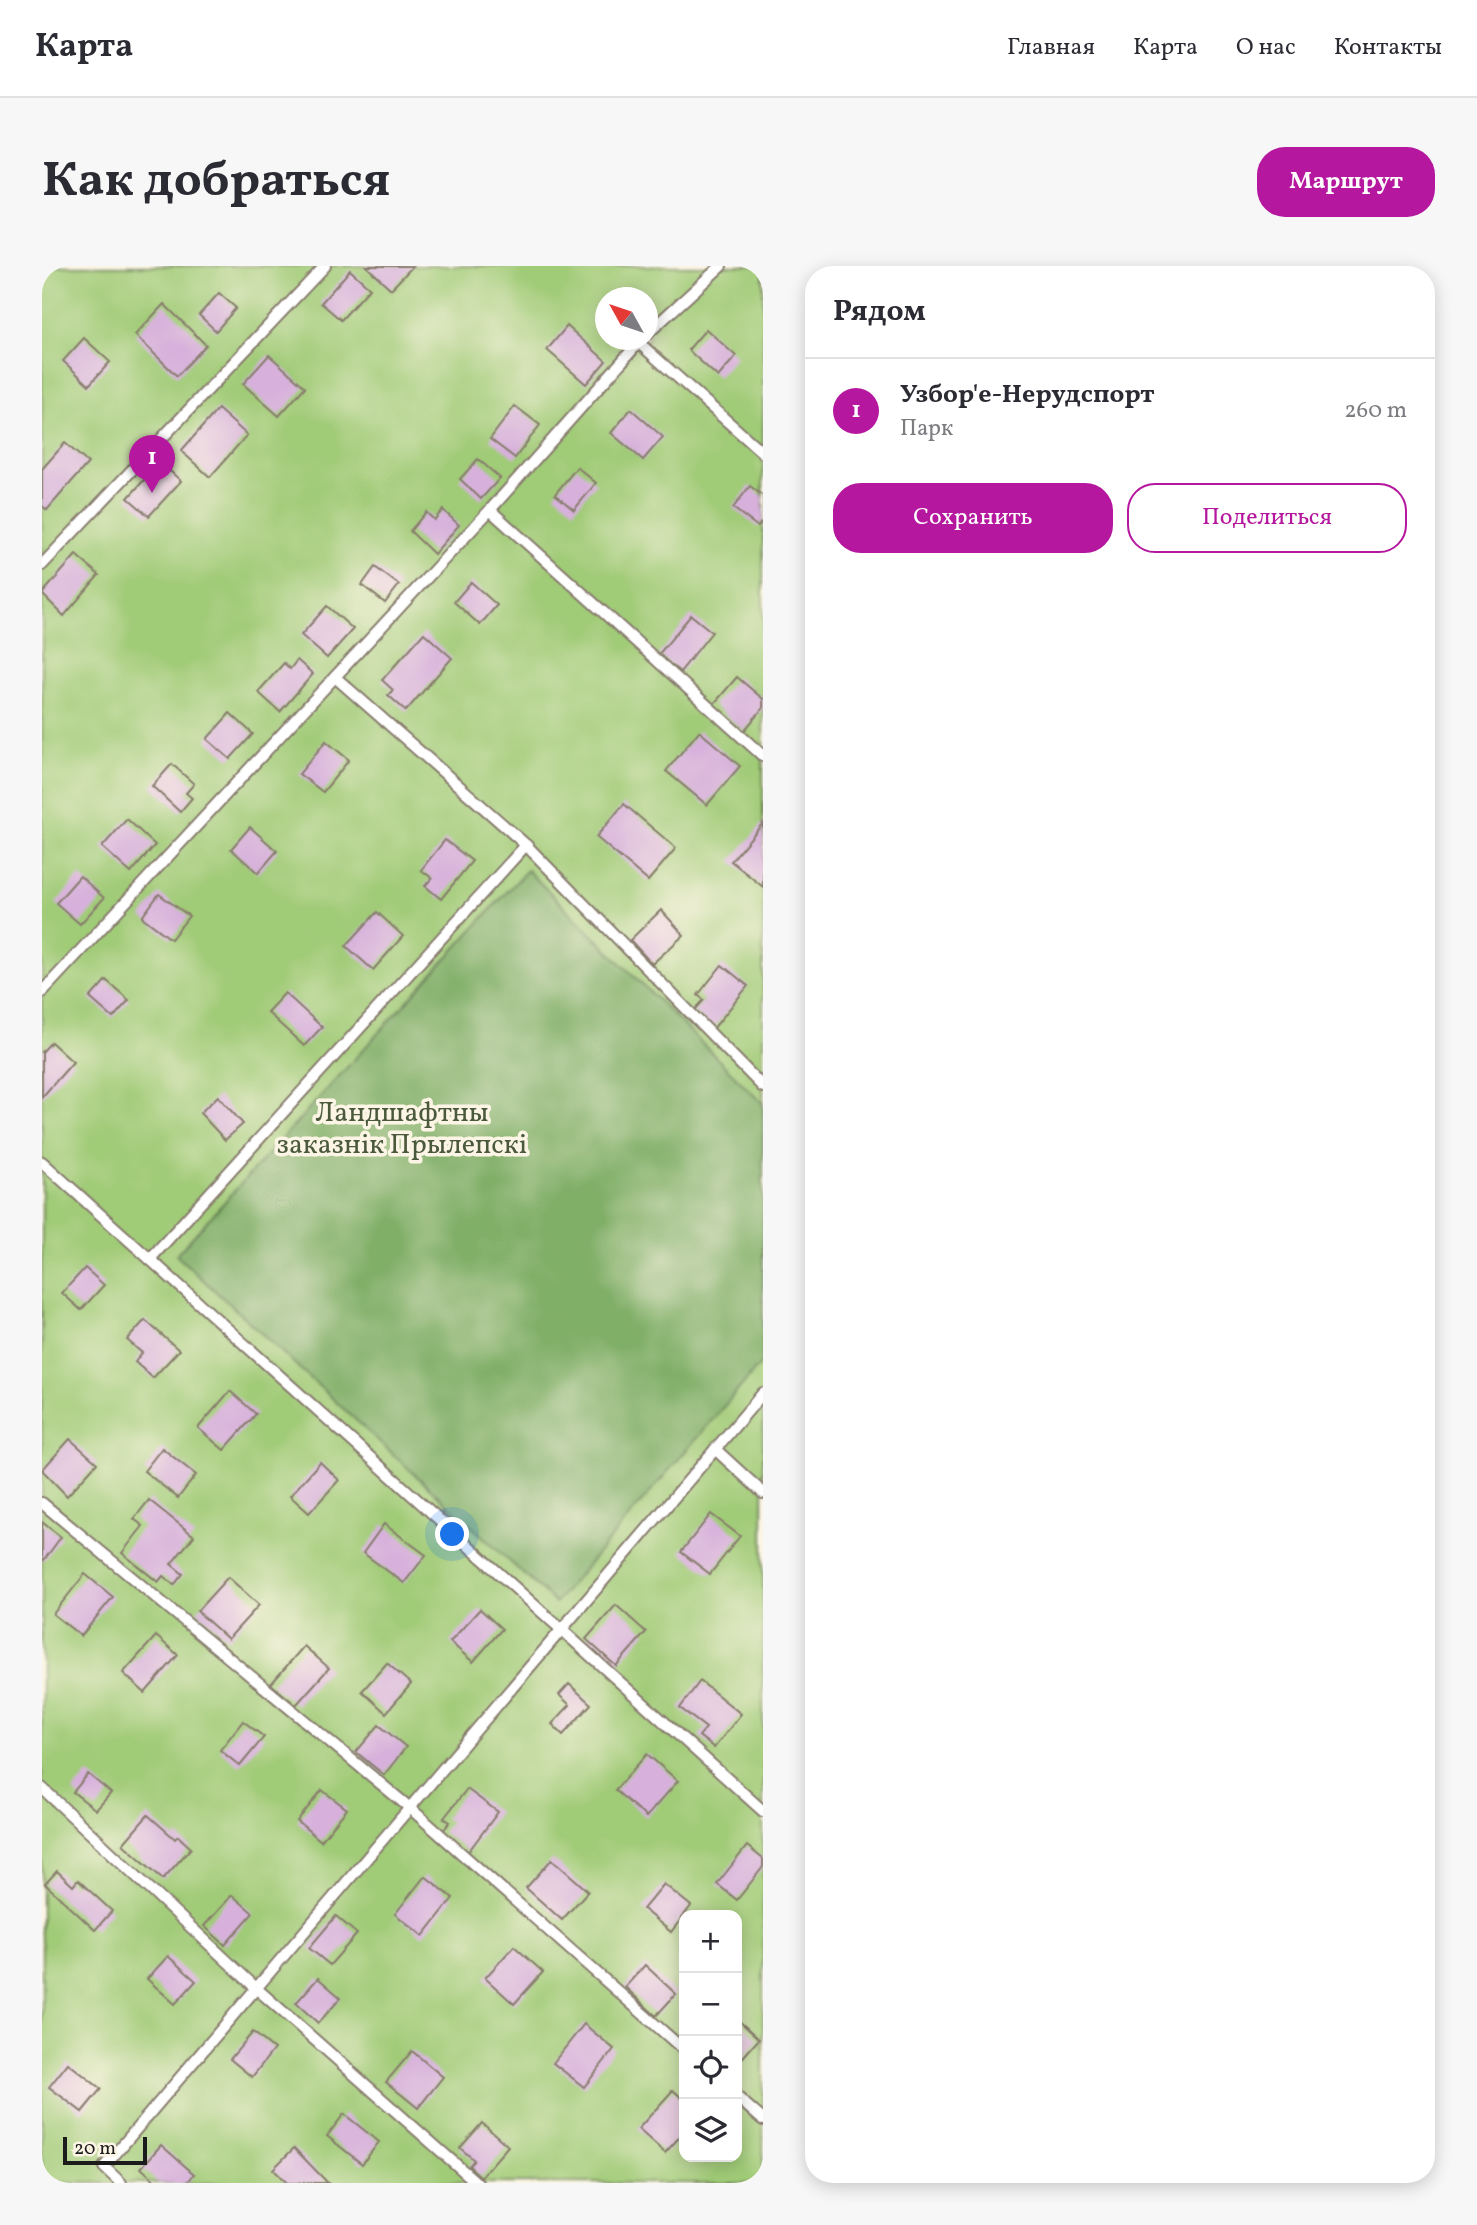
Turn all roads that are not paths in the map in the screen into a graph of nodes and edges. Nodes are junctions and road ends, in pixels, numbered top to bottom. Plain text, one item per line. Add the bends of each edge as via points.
1 (325, 266) edge
2 (721, 266) edge
3 (658, 324) edge
4 (631, 350) edge
5 (649, 350) edge
6 (763, 453) edge
7 (490, 510) junction
8 (42, 565) edge
9 (335, 677) junction
10 (763, 756) edge
11 (526, 845) junction
12 (42, 992) edge
13 (763, 1087) edge
14 (42, 1162) edge
15 (150, 1259) junction
16 (763, 1393) edge
17 (715, 1450) junction
18 (763, 1493) edge
19 (42, 1503) edge
20 (563, 1628) junction
21 (42, 1788) edge
22 (410, 1808) junction
23 (763, 1811) edge
24 (256, 1988) junction
25 (679, 2046) edge
26 (739, 2099) edge
27 (763, 2120) edge
28 (121, 2183) edge
29 (477, 2183) edge

1 - 8 lane
2 - 3 lane
4 - 7 lane
5 - 6 lane
7 - 9 lane
7 - 10 lane
9 - 11 lane
9 - 12 lane
11 - 13 lane
11 - 15 lane
14 - 15 lane
15 - 20 lane
16 - 17 lane
17 - 18 lane
17 - 20 lane
19 - 22 lane
20 - 22 lane
20 - 23 lane
21 - 24 lane
22 - 24 lane
22 - 25 lane
24 - 28 lane via 104,2168
24 - 29 lane
26 - 27 lane

